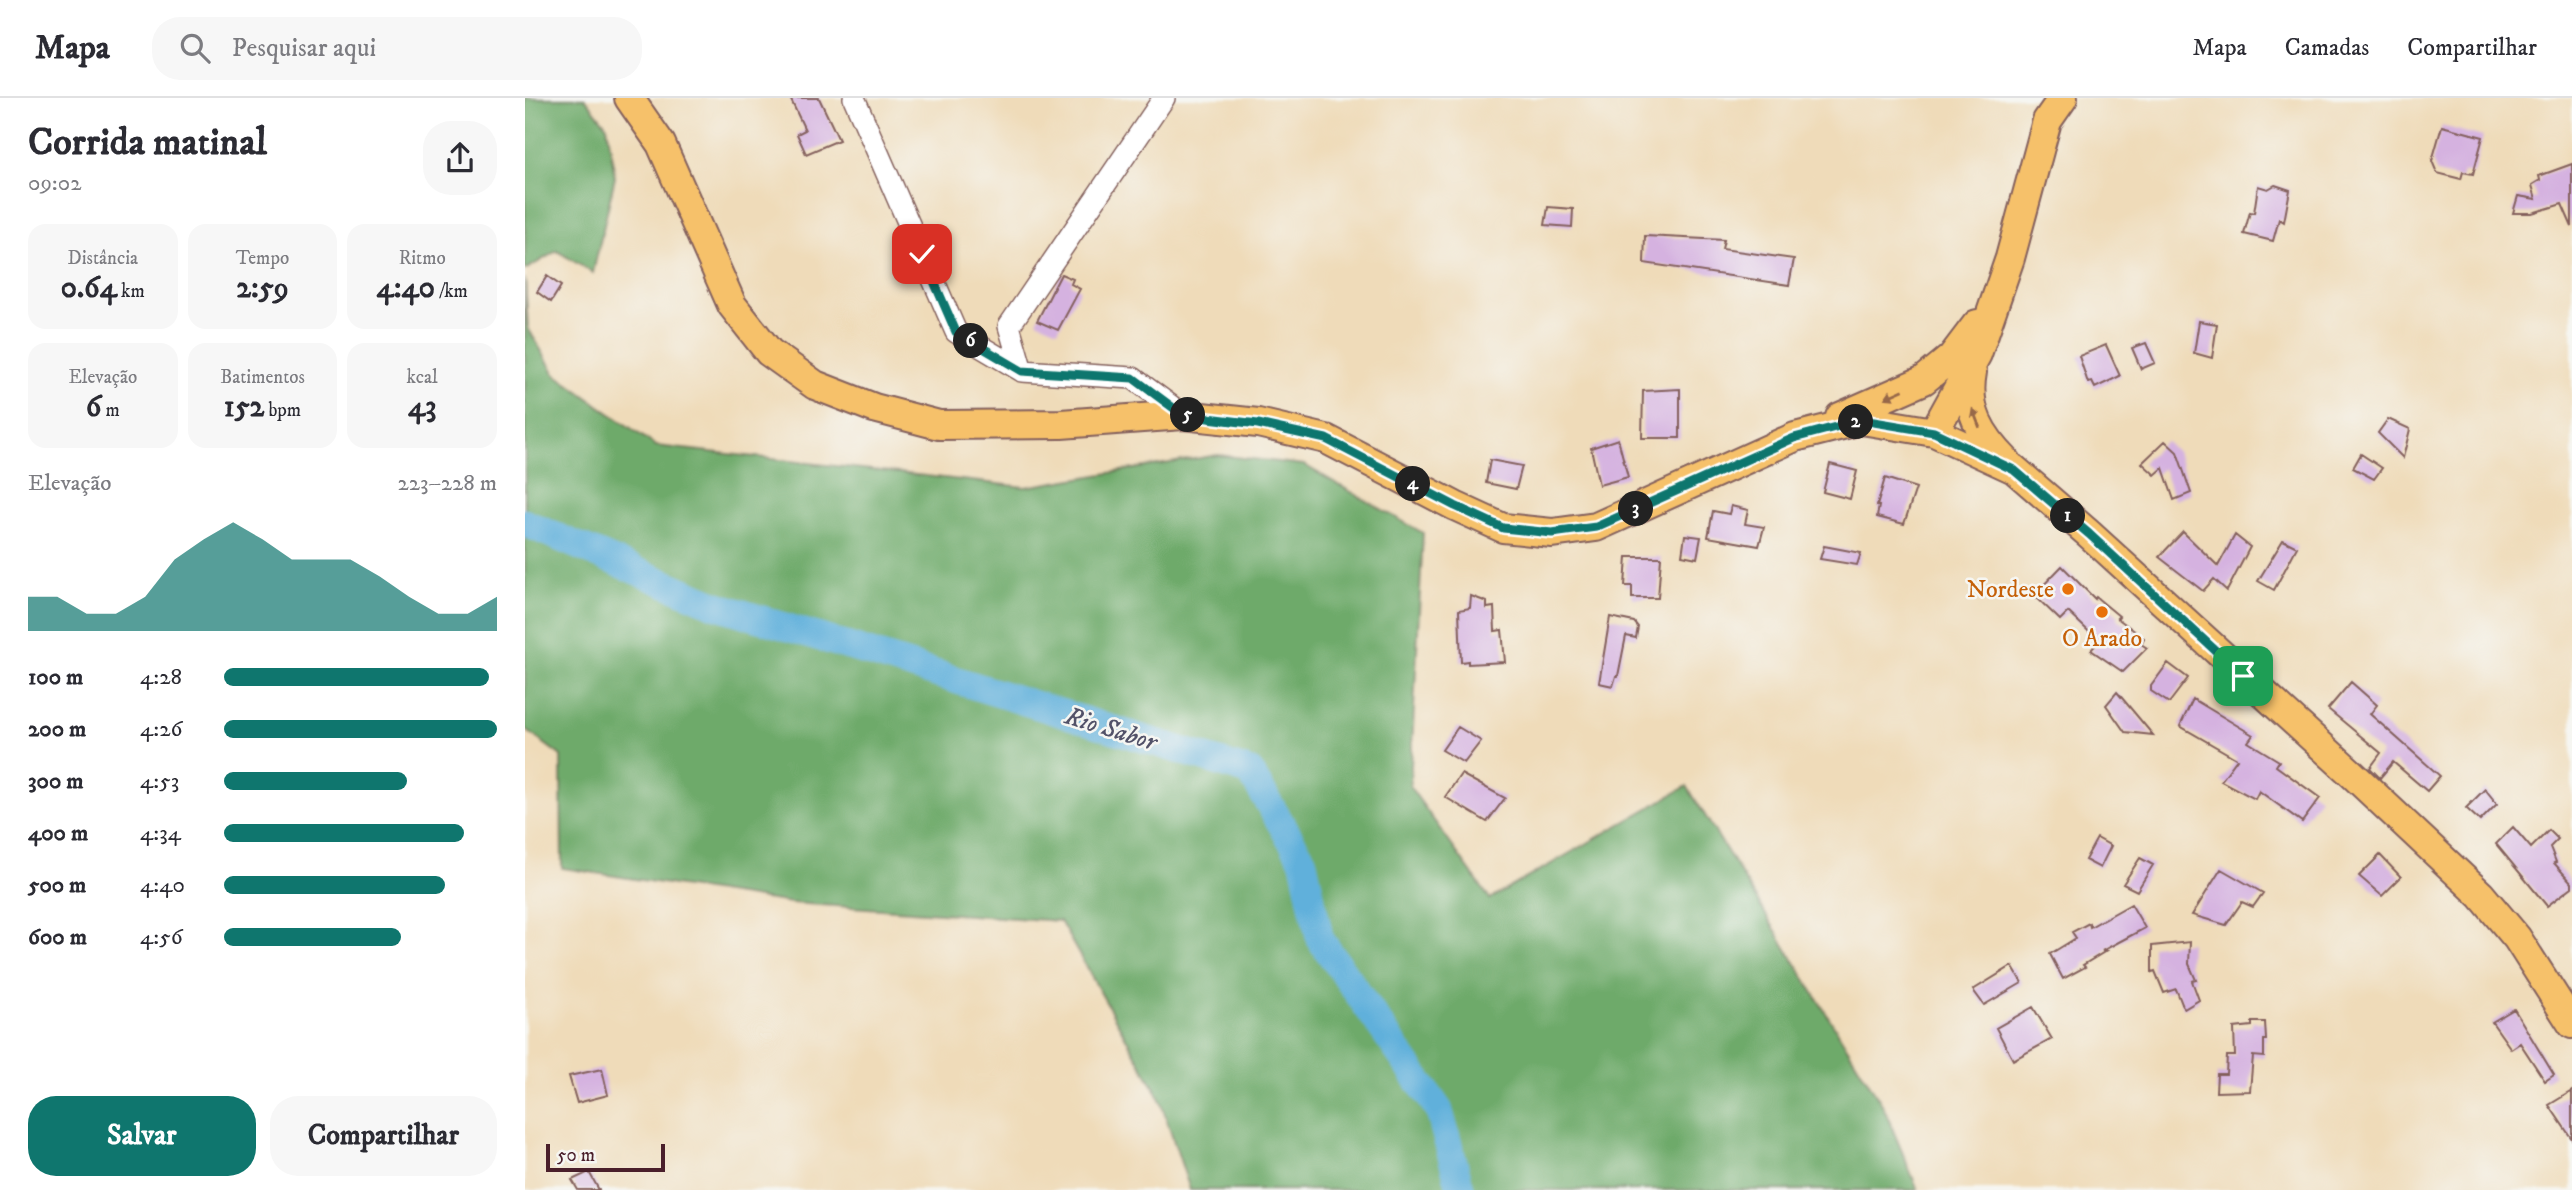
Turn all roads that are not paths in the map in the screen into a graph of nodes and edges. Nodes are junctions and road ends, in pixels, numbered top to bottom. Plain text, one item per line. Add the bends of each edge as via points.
1 (629, 98) edge
2 (854, 98) edge
3 (1164, 98) edge
4 (2063, 98) edge
5 (2004, 276) junction
6 (1977, 354) junction
7 (1940, 369) junction
8 (1022, 371) junction
9 (1183, 415) junction
10 (1934, 432) junction
11 (1794, 438) junction
12 (2014, 470) junction
13 (2572, 1024) edge

1 - 9 main road via 661,144 732,305 769,352 815,385 873,408 939,425 1061,424
2 - 8 street via 956,332
3 - 8 street via 1009,326
4 - 5 main road via 2047,121
5 - 6 main road
5 - 7 main road via 1978,323
6 - 10 main road
12 -> 6 main road via 1977,425 1969,389
7 - 10 main road
7 -> 11 main road
8 - 9 street via 1133,378
9 - 11 main road via 1258,424 1326,439 1503,528 1552,533 1596,527
10 - 11 main road via 1862,420
10 - 12 main road
12 - 13 main road via 2464,878 2517,937

